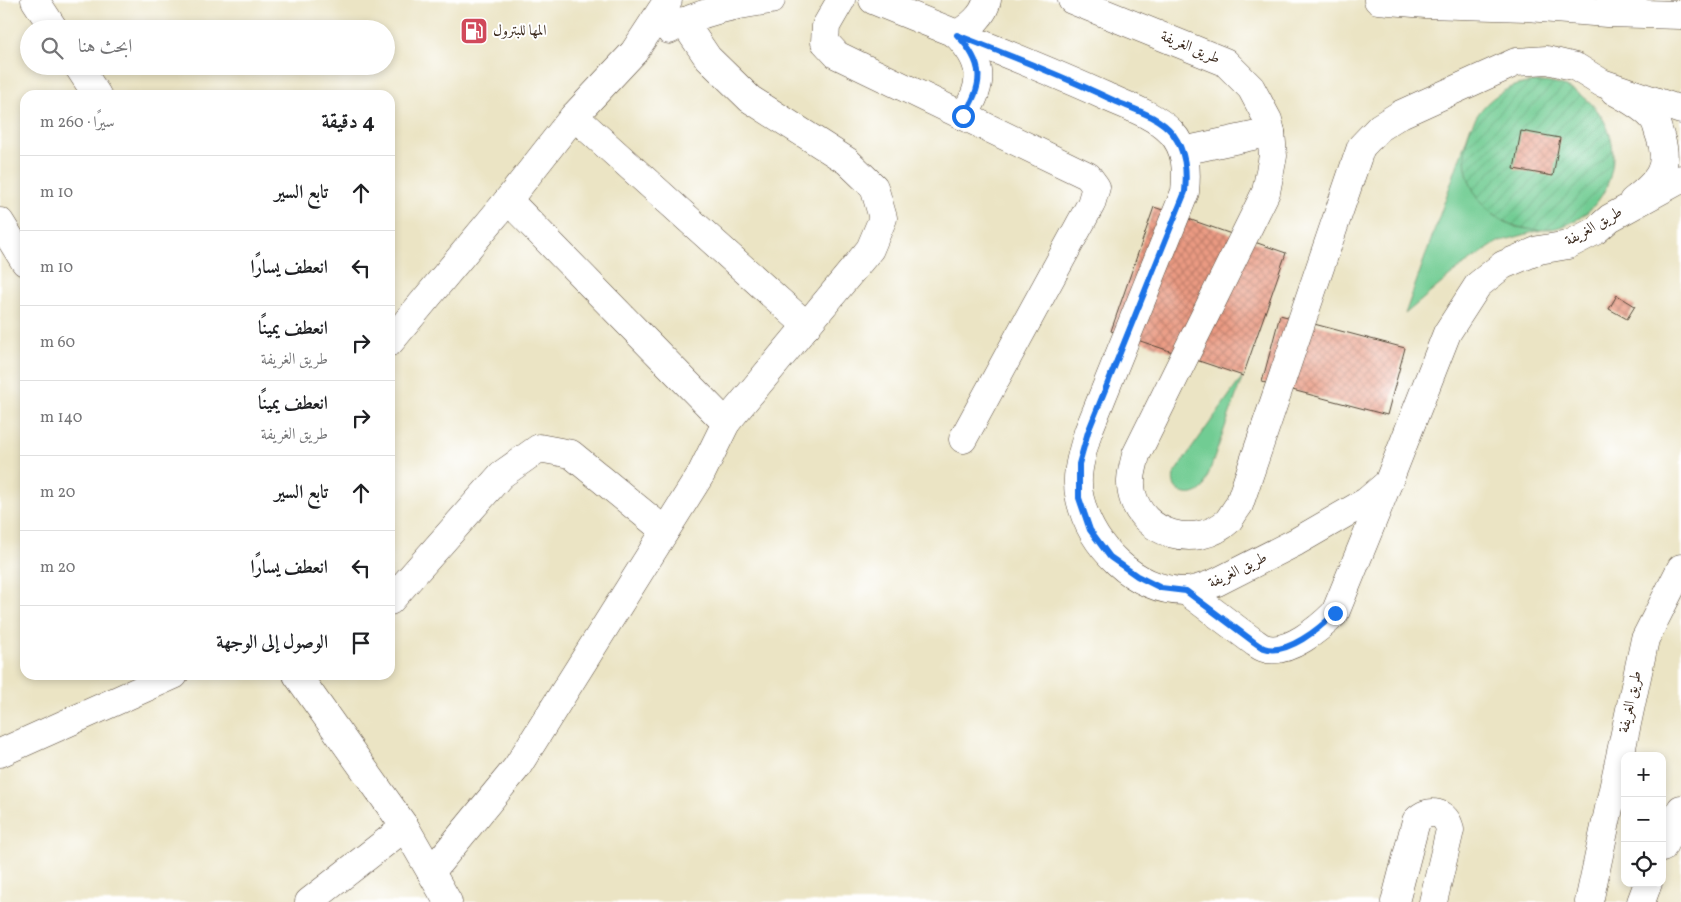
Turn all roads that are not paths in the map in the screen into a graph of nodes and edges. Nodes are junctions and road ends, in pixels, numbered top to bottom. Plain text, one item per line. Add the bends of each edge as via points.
1 (35, 0) edge
2 (771, 0) edge
3 (841, 0) edge
4 (873, 0) edge
5 (987, 0) edge
6 (1072, 0) edge
7 (1378, 0) edge
8 (676, 11) edge
9 (1681, 15) edge
10 (48, 20) edge
11 (957, 35) junction
12 (84, 75) edge
13 (1602, 83) junction
14 (94, 90) edge
15 (1681, 110) edge
16 (574, 116) junction
17 (963, 116) junction
18 (1271, 132) junction
19 (1183, 151) junction
20 (1681, 179) edge
21 (508, 200) junction
22 (1610, 218) junction
23 (0, 222) edge
24 (20, 254) edge
25 (807, 326) junction
26 (395, 336) edge
27 (726, 424) junction
28 (963, 439) dead end
29 (1388, 483) junction
30 (665, 530) junction
31 (1681, 568) edge
32 (1186, 591) junction
33 (395, 596) edge
34 (163, 680) edge
35 (311, 681) edge
36 (0, 753) edge
37 (1681, 809) edge
38 (405, 828) junction
39 (1665, 842) edge
40 (431, 872) junction
41 (1647, 887) edge
42 (308, 902) edge
43 (448, 902) edge
44 (1395, 902) edge
45 (1433, 902) edge
46 (1588, 902) edge
47 (1641, 902) edge

1 - 10 main road
2 - 8 main road
3 - 17 main road via 826,26 826,42 837,55
4 - 11 main road, طريق الغريفة
5 - 11 main road via 976,21
6 - 18 main road, طريق الغريفة via 1225,62 1251,88
7 - 9 main road
8 - 16 main road
8 - 25 main road via 708,58 750,99 847,160 874,187 883,218 870,249
11 - 17 main road via 970,48 977,65 979,83
11 - 19 main road, طريق الغريفة via 1065,77 1157,119 1172,133
12 - 14 main road
13 - 15 main road, طريق الغريفة
13 - 18 main road, طريق الغريفة via 1576,66 1547,60 1516,62 1401,114 1380,127 1361,147 1239,505 1227,521 1210,532 1191,536 1172,534 1154,526 1140,512 1132,494 1131,474 1136,455 1266,192 1273,156
13 - 22 main road via 1655,121 1664,148 1662,169 1652,187
16 - 21 main road
16 - 25 main road
17 - 28 main road via 1088,176 1096,187 1091,204
18 - 19 main road
19 - 32 main road, طريق الغريفة via 1187,172 1185,192 1088,432 1079,464 1079,498 1090,530 1110,557 1161,588
20 - 22 main road, طريق الغريفة
21 - 26 main road
21 - 27 main road
22 - 29 main road, طريق الغريفة via 1595,231 1568,245 1539,250 1503,265 1478,286 1447,333
23 - 24 main road
25 - 27 main road
27 - 30 main road via 701,474
29 - 32 main road, طريق الغريفة via 1367,501 1296,542 1217,582
29 - 32 main road via 1335,613 1309,635 1277,649 1265,648
30 - 33 main road via 571,454 538,448 501,475
30 - 40 main road via 517,768
31 - 46 main road, طريق الغريفة via 1645,639
34 - 36 main road
35 - 38 main road
37 - 39 main road
38 - 40 main road
38 - 42 main road
40 - 43 main road
41 - 47 main road
44 - 45 main road via 1416,821 1431,812 1447,820 1450,830

